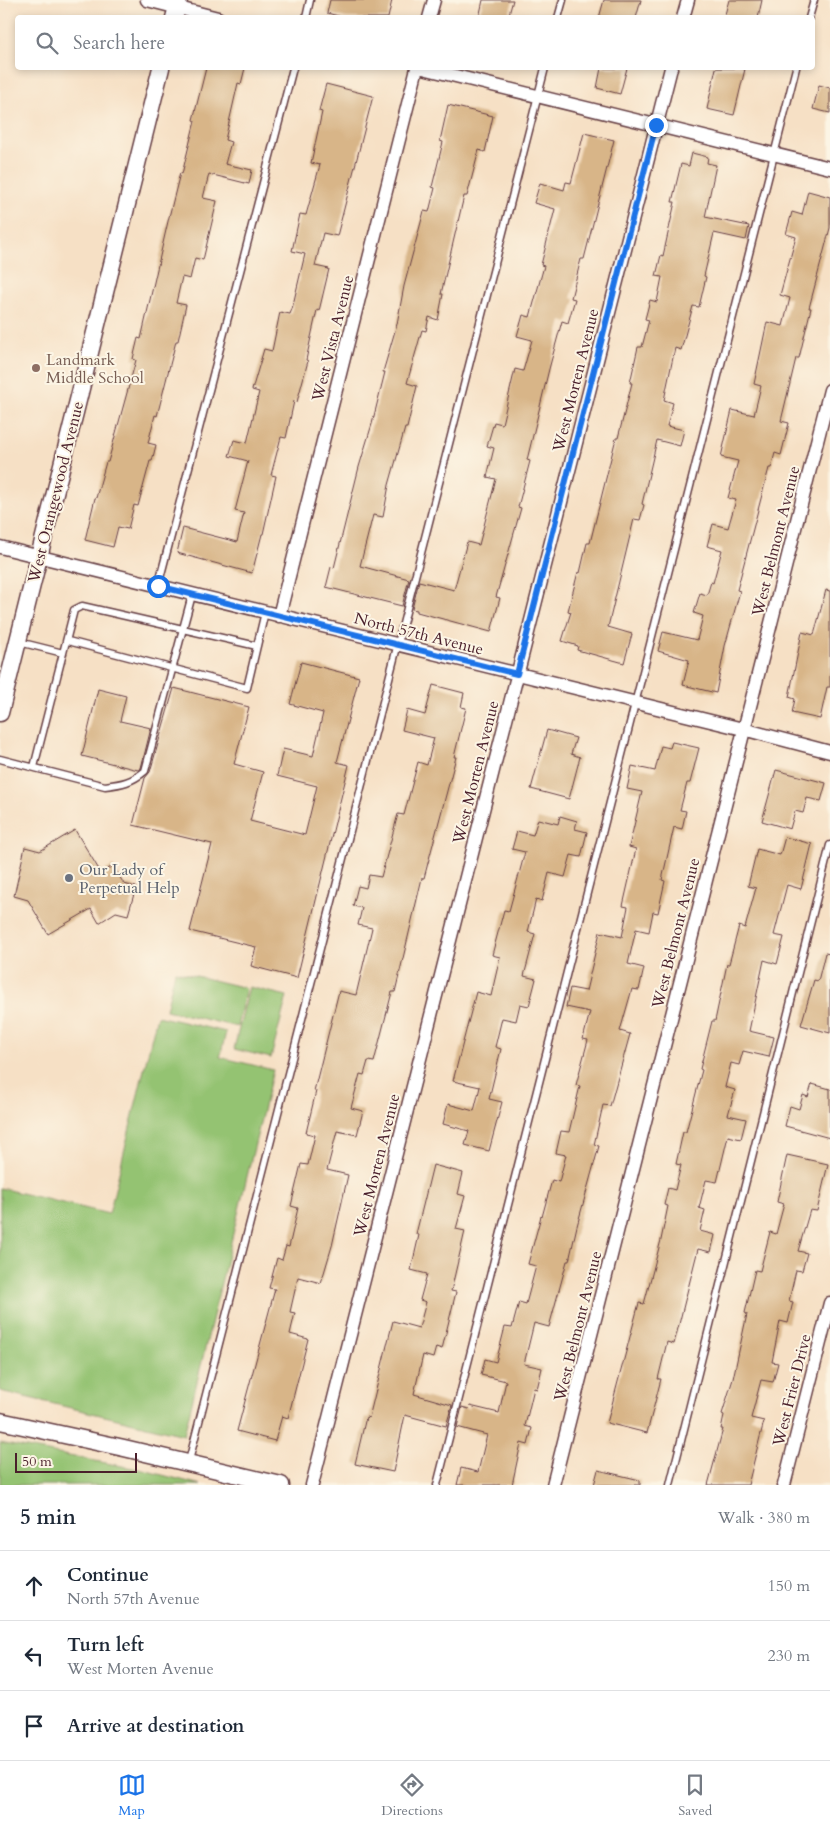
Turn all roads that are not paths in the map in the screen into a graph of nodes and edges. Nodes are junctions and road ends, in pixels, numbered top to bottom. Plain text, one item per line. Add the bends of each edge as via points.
1 (147, 0) edge
2 (310, 0) edge
3 (434, 0) edge
4 (563, 0) edge
5 (688, 0) edge
6 (814, 0) edge
7 (176, 8) edge
8 (205, 15) edge
9 (307, 15) edge
10 (430, 15) edge
11 (559, 15) edge
12 (684, 15) edge
13 (810, 15) edge
14 (161, 70) edge
15 (292, 70) edge
16 (416, 70) edge
17 (431, 70) edge
18 (545, 70) edge
19 (670, 70) edge
20 (795, 70) edge
21 (538, 96) junction
22 (656, 125) junction
23 (774, 154) junction
24 (830, 168) edge
25 (830, 390) edge
26 (0, 547) edge
27 (39, 557) junction
28 (158, 586) junction
29 (192, 594) junction
30 (265, 612) junction
31 (278, 616) junction
32 (183, 629) junction
33 (68, 641) junction
34 (18, 642) junction
35 (398, 645) junction
36 (257, 646) junction
37 (63, 653) junction
38 (173, 669) junction
39 (517, 674) junction
40 (636, 703) junction
41 (0, 713) edge
42 (743, 729) junction
43 (830, 752) edge
44 (0, 759) edge
45 (34, 768) junction
46 (830, 845) edge
47 (830, 1303) edge
48 (0, 1421) edge
49 (189, 1463) junction
50 (281, 1485) edge
51 (312, 1485) edge
52 (437, 1485) edge
53 (553, 1485) edge
54 (670, 1485) edge
55 (784, 1485) edge

1 - 7 street
2 - 9 lane
3 - 10 street
4 - 11 lane
5 - 12 street
6 - 13 lane
7 - 8 street
14 - 27 street, West Orangewood Avenue
15 - 28 lane
16 - 31 street, West Vista Avenue
17 - 21 street
18 - 21 lane
19 - 22 street, West Morten Avenue
20 - 23 lane
21 - 22 street
21 - 35 lane
22 - 23 street
22 - 39 street, West Morten Avenue
23 - 24 street
23 - 40 lane
25 - 42 street, West Belmont Avenue
26 - 27 street, North 57th Avenue
27 - 28 street, North 57th Avenue
27 - 34 street, West Orangewood Avenue
28 - 29 street, North 57th Avenue
29 - 30 street, North 57th Avenue
29 - 32 lane
30 - 31 street, North 57th Avenue
30 - 36 lane
31 - 35 street, North 57th Avenue
32 - 33 lane via 82,606 74,610
32 - 36 lane
32 - 38 lane
33 - 37 lane
33 - 38 lane
34 - 37 lane
34 - 41 street, West Orangewood Avenue
35 - 39 street, North 57th Avenue
35 - 49 lane
36 - 38 lane via 247,688
37 - 45 lane
38 - 45 lane via 145,771 135,780 106,786
39 - 40 street, North 57th Avenue
39 - 51 street, West Morten Avenue
40 - 42 street, North 57th Avenue
40 - 52 lane
42 - 43 street, North 57th Avenue
42 - 53 street, West Belmont Avenue
44 - 45 lane
46 - 54 lane
47 - 55 street, West Frier Drive
48 - 49 street
49 - 50 street

